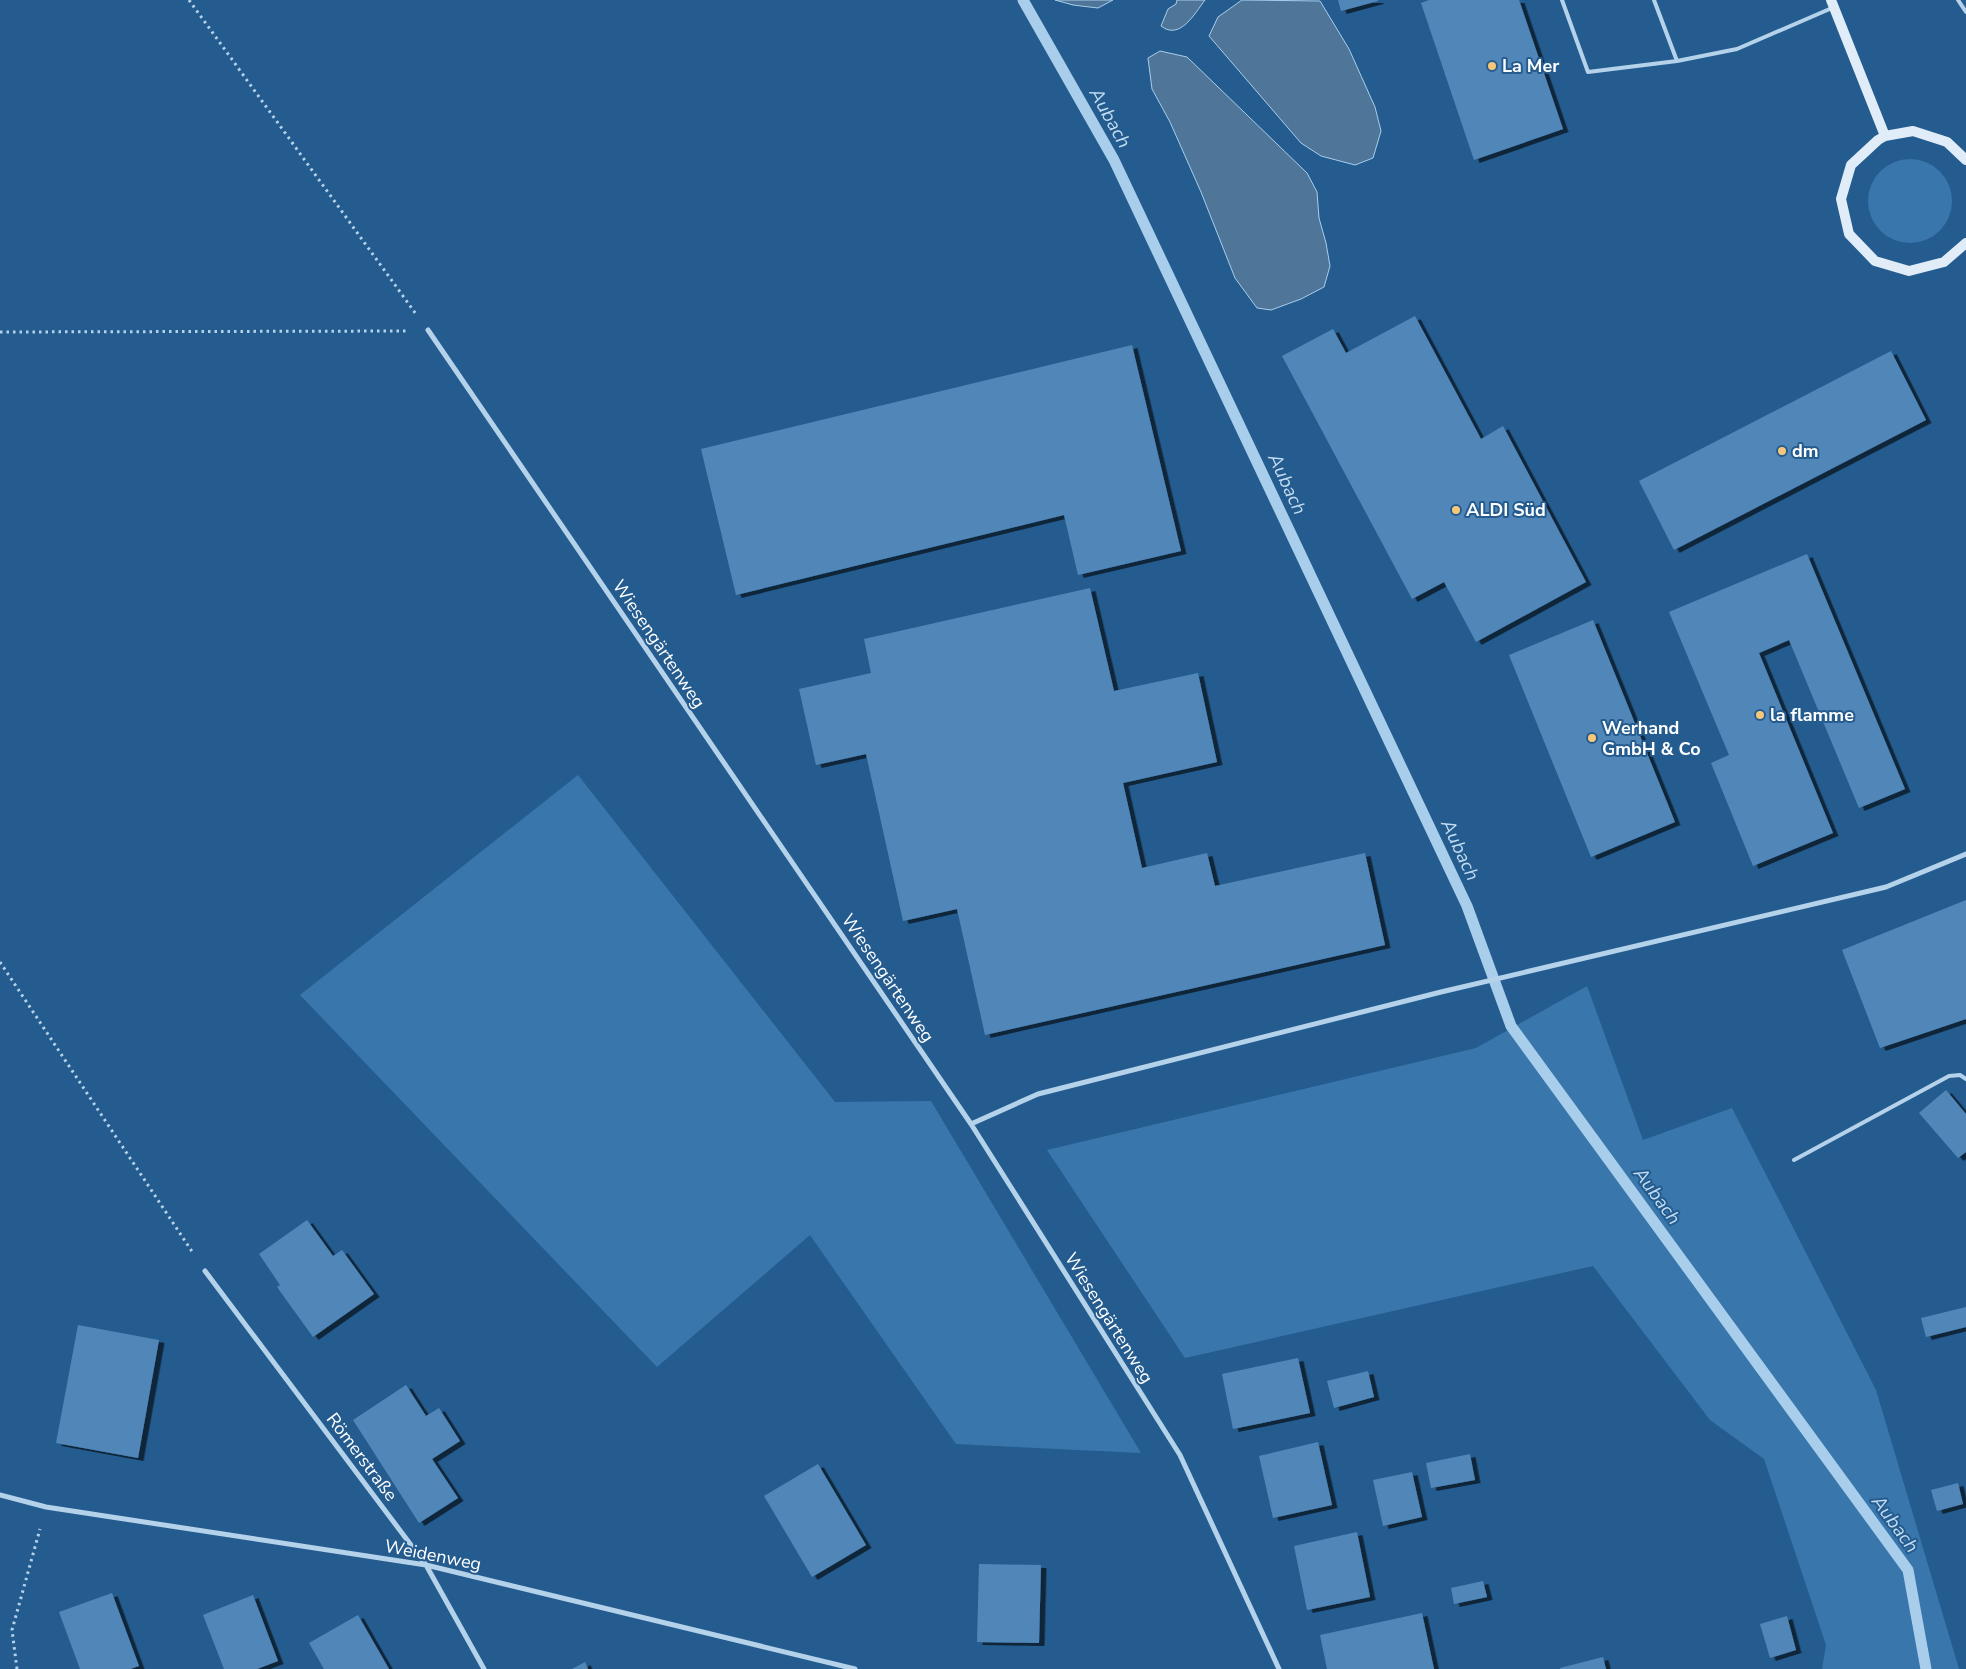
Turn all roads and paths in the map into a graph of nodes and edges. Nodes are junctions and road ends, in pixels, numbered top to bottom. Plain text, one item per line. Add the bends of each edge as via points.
1 (189, 0) edge
2 (1562, 0) edge
3 (1654, 0) edge
4 (1958, 0) edge
5 (1833, 4) edge
6 (1966, 12) edge
7 (1677, 61) junction
8 (1885, 136) junction
9 (1966, 160) edge
10 (1965, 247) edge
11 (428, 330) junction
12 (0, 332) edge
13 (1966, 854) edge
14 (0, 962) edge
15 (1966, 1079) edge
16 (971, 1124) junction
17 (1794, 1160) dead end
18 (205, 1271) joint
19 (0, 1495) edge
20 (46, 1507) junction
21 (426, 1565) junction
22 (16, 1669) edge
23 (484, 1669) edge
24 (855, 1669) edge
25 (1279, 1669) edge

1 - 11 path
2 - 7 lane via 1588,72
3 - 7 lane
4 - 6 lane
5 - 7 lane via 1738,49
5 - 8 street
8 - 9 street via 1913,131 1947,142
8 - 10 street via 1851,165 1841,199 1850,234 1875,261 1909,271 1944,262
11 - 12 path
11 - 16 street, Wiesengärtenweg
13 - 16 street via 1886,887 1441,992 1038,1094
14 - 18 path
15 - 17 lane via 1960,1075 1949,1076
16 - 25 street, Wiesengärtenweg via 1180,1455
18 - 21 street, Römerstraße
19 - 20 street, Weidenweg
20 - 21 street, Weidenweg
20 - 22 path via 12,1630
21 - 23 street, Römerstraße
21 - 24 street, Weidenweg

